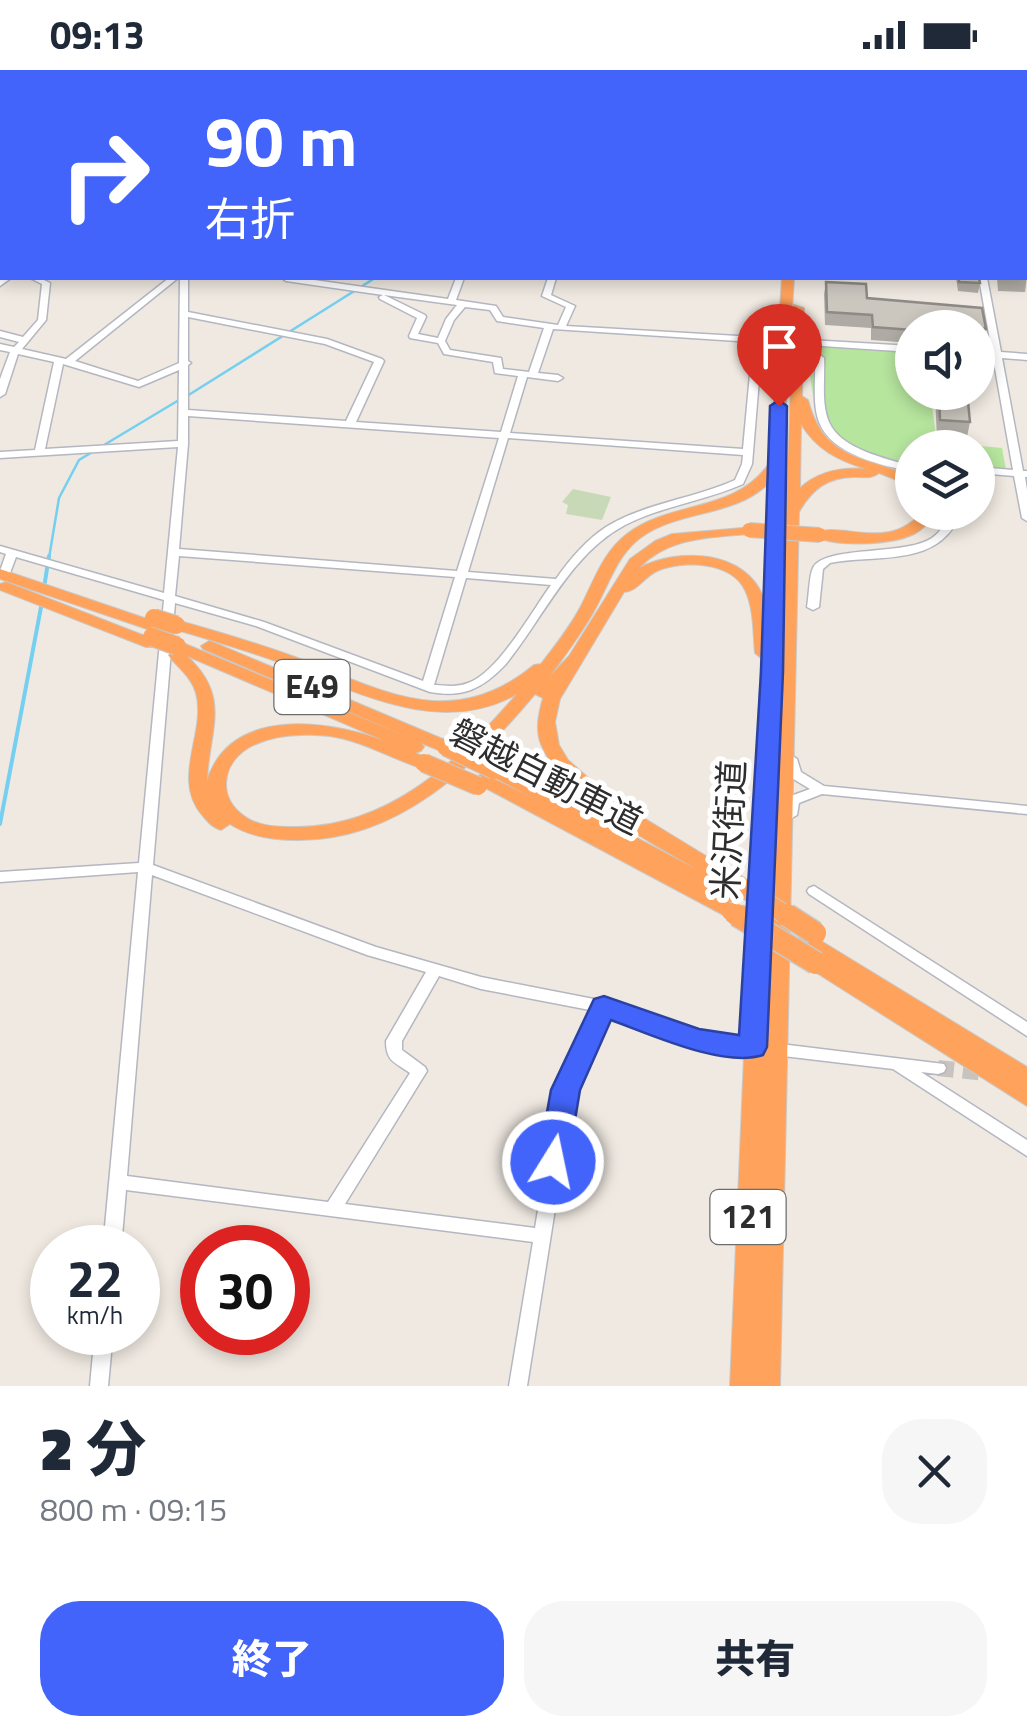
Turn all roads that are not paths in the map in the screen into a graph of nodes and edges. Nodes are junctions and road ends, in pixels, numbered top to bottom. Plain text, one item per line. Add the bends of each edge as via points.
1 (38, 280) edge
2 (171, 280) edge
3 (184, 280) edge
4 (299, 280) edge
5 (459, 280) edge
6 (551, 280) edge
7 (788, 280) edge
8 (798, 280) edge
9 (983, 280) edge
10 (375, 292) junction
11 (451, 301) junction
12 (464, 303) junction
13 (185, 314) junction
14 (555, 327) junction
15 (0, 334) edge
16 (758, 340) junction
17 (441, 341) junction
18 (790, 342) junction
19 (20, 345) junction
20 (0, 348) edge
21 (895, 348) edge
22 (995, 355) edge
23 (998, 355) junction
24 (1027, 356) edge
25 (63, 361) junction
26 (186, 364) junction
27 (796, 365) junction
28 (527, 376) junction
29 (558, 378) dead end
30 (0, 394) edge
31 (185, 403) junction
32 (350, 424) junction
33 (505, 435) junction
34 (183, 444) junction
35 (40, 452) junction
36 (748, 452) junction
37 (0, 455) edge
38 (778, 460) junction
39 (895, 462) edge
40 (995, 472) edge
41 (1023, 474) edge
42 (895, 476) edge
43 (895, 484) edge
44 (791, 516) junction
45 (1027, 518) edge
46 (895, 526) edge
47 (913, 530) edge
48 (946, 530) edge
49 (818, 531) junction
50 (6, 551) edge
51 (172, 552) junction
52 (462, 574) junction
53 (4, 579) edge
54 (557, 582) junction
55 (170, 597) junction
56 (603, 601) junction
57 (812, 606) dead end
58 (92, 610) junction
59 (153, 631) junction
60 (176, 640) junction
61 (566, 656) junction
62 (428, 684) junction
63 (777, 738) junction
64 (434, 755) junction
65 (485, 779) junction
66 (821, 790) junction
67 (1027, 810) edge
68 (145, 868) junction
69 (782, 876) junction
70 (0, 877) edge
71 (814, 891) dead end
72 (733, 897) junction
73 (435, 970) junction
74 (604, 1007) junction
75 (1027, 1030) edge
76 (753, 1047) junction
77 (778, 1051) junction
78 (895, 1064) junction
79 (938, 1068) tunnel mouth
80 (1027, 1078) edge
81 (1027, 1097) edge
82 (1027, 1149) edge
83 (118, 1182) junction
84 (332, 1210) junction
85 (114, 1225) edge
86 (540, 1236) junction
87 (102, 1355) edge
88 (99, 1386) edge
89 (518, 1386) edge
90 (743, 1386) edge
91 (767, 1386) edge

1 - 19 street via 46,284 42,320
2 - 25 street
3 - 13 street
4 - 10 street
5 - 11 street
6 - 14 street via 546,296 571,306
7 - 18 highway, 米沢街道 / 121
8 - 18 highway, 米沢街道 / 121
9 - 23 street
10 - 11 street
10 - 17 street via 422,317 414,336
11 - 12 street
12 - 14 street via 493,308 500,319
12 - 17 street
13 - 26 street
13 - 32 street via 326,342 379,360
14 - 16 street
14 - 28 street
15 - 19 street
16 - 18 street
16 - 36 street
17 - 28 street via 447,352 498,360 498,372
18 - 21 street
18 - 27 highway, 米沢街道 / 121
18 - 38 highway, 米沢街道 / 121
18 - 39 street via 819,358 824,424 832,434
19 - 20 street
19 - 25 street
19 - 30 street
22 - 23 street
23 - 24 street
23 - 41 street
25 - 26 street via 139,384
25 - 35 street
26 - 31 street
27 - 42 highway via 813,439
27 - 44 highway, 米沢街道 / 121
28 - 29 street
28 - 33 street
31 - 32 street
31 - 34 street
32 - 33 street
33 - 36 street
33 - 52 street
34 - 35 street
34 - 51 street
35 - 37 street
36 - 54 street via 738,482 629,517 592,543
38 - 56 highway via 755,489 637,532 612,559
38 - 63 highway, 米沢街道 / 121
40 - 41 street
41 - 45 street
43 - 44 highway via 838,473 808,487
44 - 63 highway, 米沢街道 / 121
46 - 49 highway
47 - 49 highway via 888,537
48 - 57 street via 931,543 900,552 826,561 818,568
49 - 56 highway, bridge via 748,527 660,544
50 - 53 street
50 - 55 street
51 - 52 street
51 - 55 street
52 - 54 street
52 - 62 street
53 - 58 highway
53 - 58 highway
54 - 62 street via 485,679 448,690
55 - 62 street
55 - 68 street
56 - 61 highway
56 - 63 highway via 646,570 671,562 706,562 738,573 753,589
58 - 59 highway
58 - 59 highway
59 - 60 highway
59 - 60 highway, bridge
60 - 61 highway via 404,701 453,707 507,694
60 - 61 highway via 207,691 197,786 206,808 243,836 300,844 355,835 406,811 482,754
60 - 64 highway, 磐越自動車道 / E49
61 - 64 highway via 502,725 442,776 373,819 335,832 271,833 236,822 214,792 216,771 236,748 282,731 339,732
61 - 72 highway via 547,712 557,759
63 - 66 street via 795,774
63 - 69 highway, 米沢街道 / 121
63 - 76 highway, 米沢街道 / 121
64 - 65 highway, bridge
65 - 72 highway, 磐越自動車道
65 - 72 highway, 磐越自動車道
66 - 67 street
66 - 69 street via 792,804 790,866
68 - 70 street
68 - 73 street
68 - 83 street
69 - 77 highway, 米沢街道 / 121
71 - 75 street
72 - 80 highway, 磐越自動車道 via 812,937
72 - 81 highway, 磐越自動車道, bridge via 816,962
73 - 74 street
73 - 84 street via 394,1041 394,1054 418,1071 416,1078
74 - 76 street via 698,1040
74 - 86 street via 566,1090
76 - 77 street
76 - 90 highway, 米沢街道 / 121
77 - 78 street
77 - 91 highway, 米沢街道 / 121
78 - 79 street
78 - 82 street
83 - 84 street
83 - 85 street
84 - 86 street
86 - 89 street
87 - 88 street

